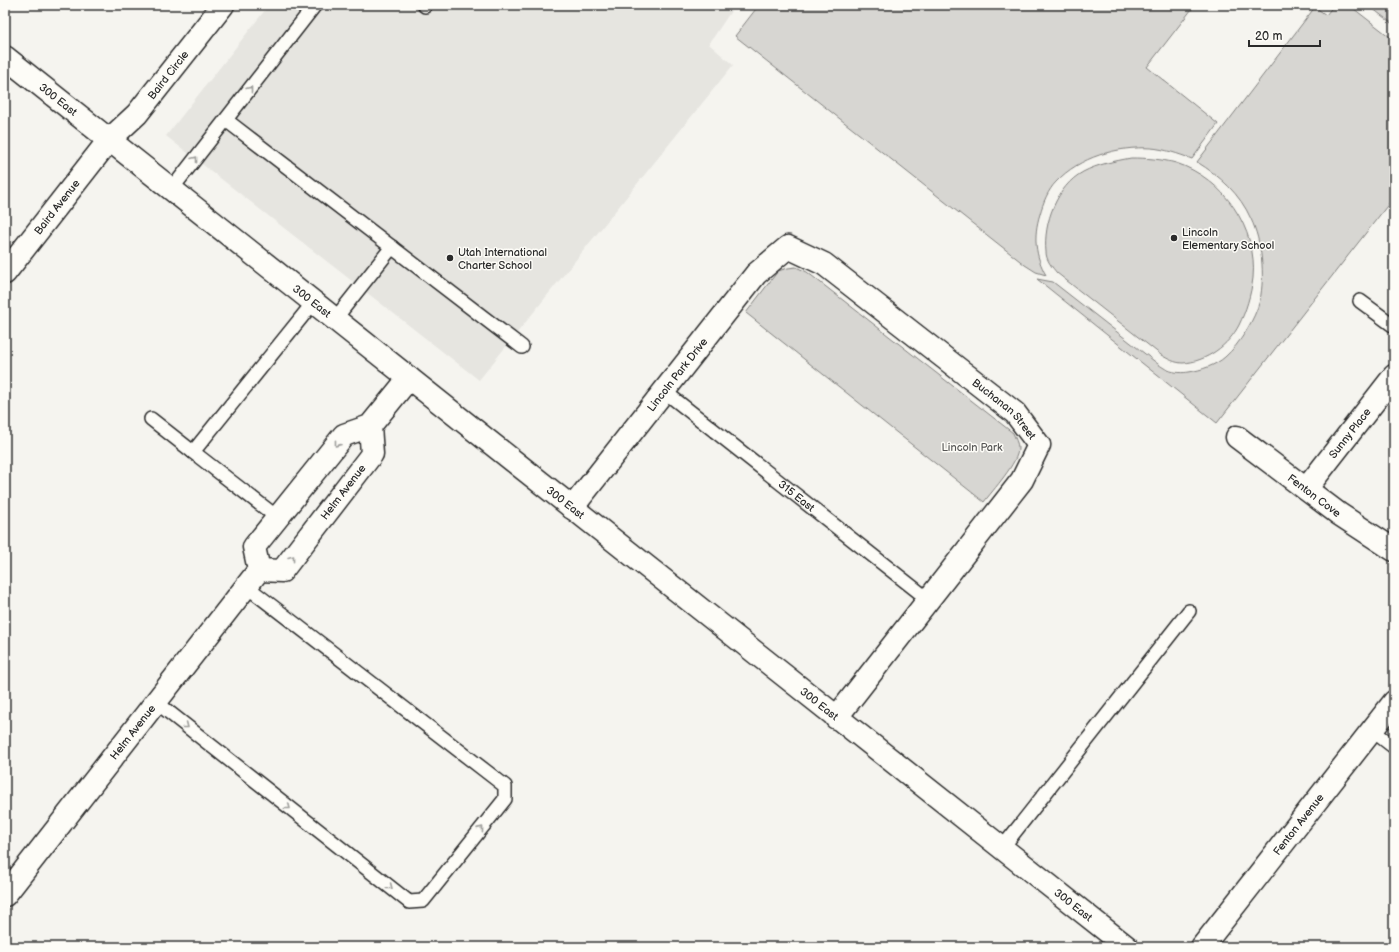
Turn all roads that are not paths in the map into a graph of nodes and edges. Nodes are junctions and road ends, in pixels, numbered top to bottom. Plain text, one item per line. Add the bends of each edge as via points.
1 (223, 5) edge
2 (315, 5) edge
3 (5, 57) edge
4 (226, 120) junction
5 (109, 140) junction
6 (172, 190) junction
7 (392, 247) junction
8 (788, 247) joint
9 (5, 273) edge
10 (1360, 301) dead end
11 (313, 302) junction
12 (334, 319) junction
13 (1394, 326) edge
14 (522, 348) dead end
15 (1394, 376) edge
16 (409, 378) junction
17 (664, 391) junction
18 (151, 419) dead end
19 (370, 426) junction
20 (1237, 437) dead end
21 (193, 452) junction
22 (1306, 489) junction
23 (572, 508) junction
24 (278, 518) junction
25 (1394, 550) edge
26 (253, 578) junction
27 (929, 600) junction
28 (1189, 611) dead end
29 (156, 702) junction
30 (1394, 702) edge
31 (836, 718) junction
32 (1372, 730) junction
33 (1394, 747) edge
34 (1002, 848) junction
35 (5, 895) edge
36 (1126, 947) edge
37 (1202, 947) edge

1 - 5 street, Baird Circle via 137,114
4 -> 2 lane
3 - 5 street, 300 East
6 -> 4 lane
4 - 7 lane
5 - 6 street, 300 East
5 - 9 street, Baird Avenue
6 - 11 street, 300 East
7 - 12 lane
7 - 14 lane
8 - 17 street, Lincoln Park Drive via 756,274
8 - 27 street, Buchanan Street via 824,264 1015,412 1039,445 1022,480
10 - 13 lane
11 - 12 street, 300 East
11 - 21 lane
12 - 16 street, 300 East
15 - 22 street, Sunny Place
16 - 19 street
16 - 23 street, 300 East
17 - 23 street, Lincoln Park Drive
17 - 27 lane, 315 East
18 - 21 lane
19 -> 24 street via 344,435
26 -> 19 street, Helm Avenue via 282,571 358,473 372,454
20 - 22 street, Fenton Cove
21 - 24 lane
22 - 25 street, Fenton Cove
23 - 31 street, 300 East
24 - 26 street via 254,547
26 - 29 street, Helm Avenue
29 -> 26 lane via 409,902 423,901 505,799 505,786
27 - 31 street, Buchanan Street
28 - 34 lane
29 - 35 street, Helm Avenue
30 - 32 street, Fenton Avenue
31 - 34 street, 300 East
32 - 33 lane
32 - 37 street, Fenton Avenue
34 - 36 street, 300 East

